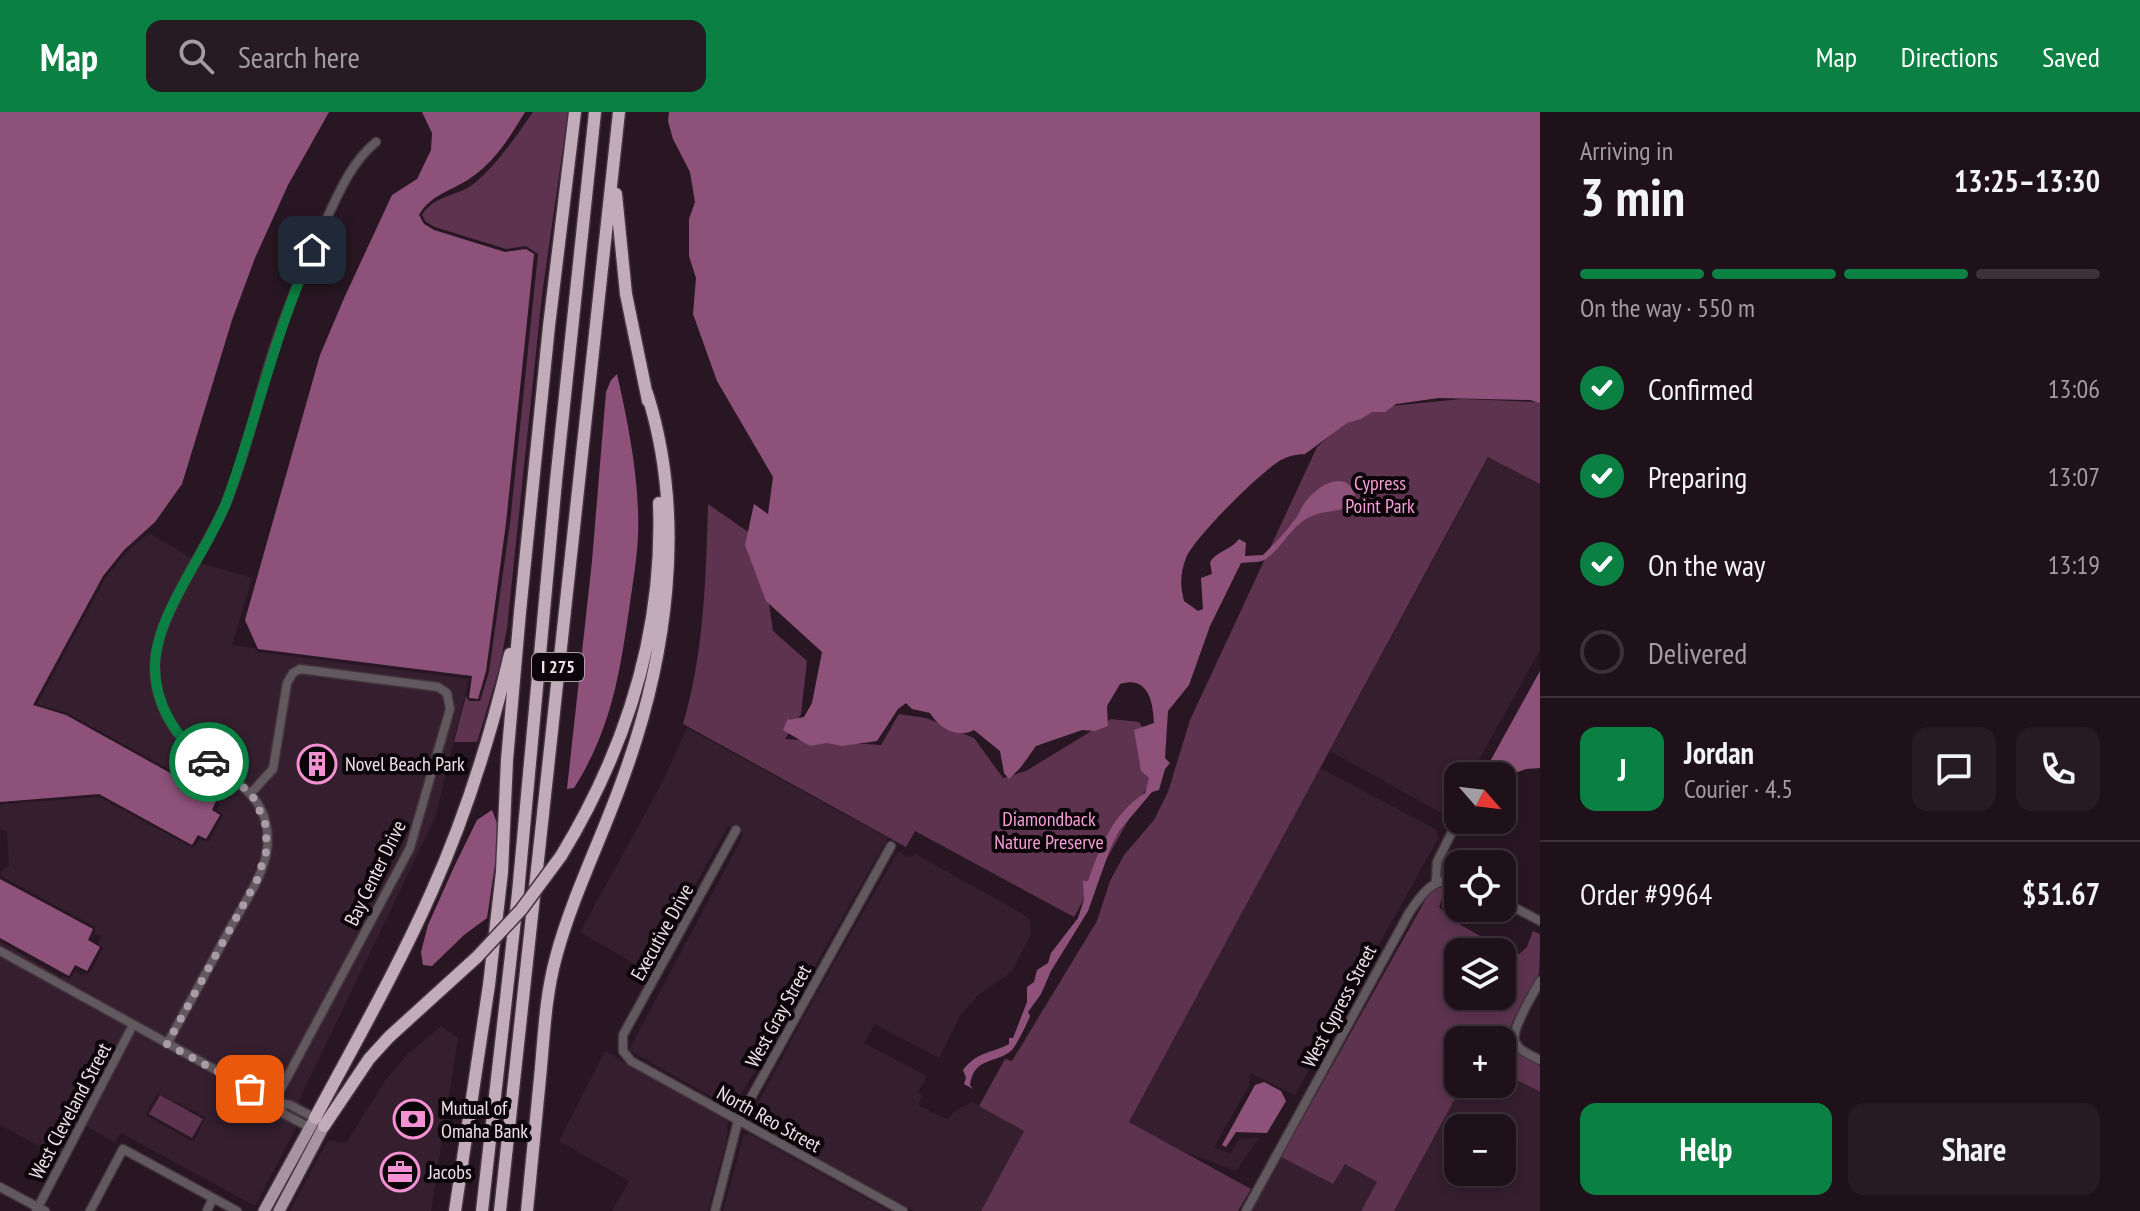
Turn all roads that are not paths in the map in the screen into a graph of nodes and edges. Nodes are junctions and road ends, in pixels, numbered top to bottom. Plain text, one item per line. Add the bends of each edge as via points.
1 (575, 112) edge
2 (595, 112) edge
3 (619, 118) edge
4 (376, 142) dead end
5 (647, 393) junction
6 (520, 612) junction
7 (251, 793) junction
8 (736, 830) dead end
9 (1451, 834) edge
10 (891, 846) dead end
11 (1444, 880) edge
12 (1436, 882) junction
13 (1516, 908) edge
14 (1540, 921) edge
15 (0, 951) edge
16 (1540, 981) edge
17 (133, 1025) junction
18 (167, 1044) junction
19 (623, 1051) joint
20 (1540, 1060) edge
21 (274, 1102) junction
22 (738, 1121) junction
23 (316, 1124) junction
24 (0, 1187) edge
25 (213, 1198) junction
26 (39, 1210) edge
27 (90, 1211) edge
28 (207, 1211) edge
29 (237, 1211) edge
30 (264, 1211) edge
31 (279, 1211) edge
32 (455, 1211) edge
33 (482, 1211) edge
34 (500, 1211) edge
35 (527, 1211) edge
36 (715, 1211) edge
37 (903, 1211) edge
38 (1246, 1211) edge

1 - 6 highway
2 - 33 highway, I 275
3 - 5 highway via 619,243
3 - 34 highway, I 275
4 - 7 street via 361,154 341,189 304,270 227,500 171,611 155,662 158,695 178,734
5 - 23 highway, bridge via 659,509 657,583 630,712 611,762 561,856 521,910 369,1059
5 - 35 highway via 659,435 667,499 661,633 634,745 554,966
6 - 23 highway via 490,733 448,855
6 - 32 highway via 502,872
7 - 18 street via 265,822 263,865
7 - 21 street, Bay Center Drive via 273,769 287,683 300,669 438,687 447,693 450,709 410,848
8 - 19 street, Executive Drive via 623,1035
9 - 12 street, West Cypress Street via 1437,862
10 - 22 street, West Gray Street
11 - 12 street
12 - 38 street, West Cypress Street via 1398,929
13 - 14 street
15 - 17 street
16 - 20 street via 1514,1033 1523,1052
17 - 18 street
17 - 26 street, West Cleveland Street
18 - 21 street
19 - 22 street, North Reo Street via 631,1061
21 - 23 street via 290,1105
22 - 36 street, West Gray Street
22 - 37 street, North Reo Street
23 - 30 main road
23 - 31 main road
24 - 26 street
25 - 27 street via 123,1149
25 - 28 street
25 - 29 street

